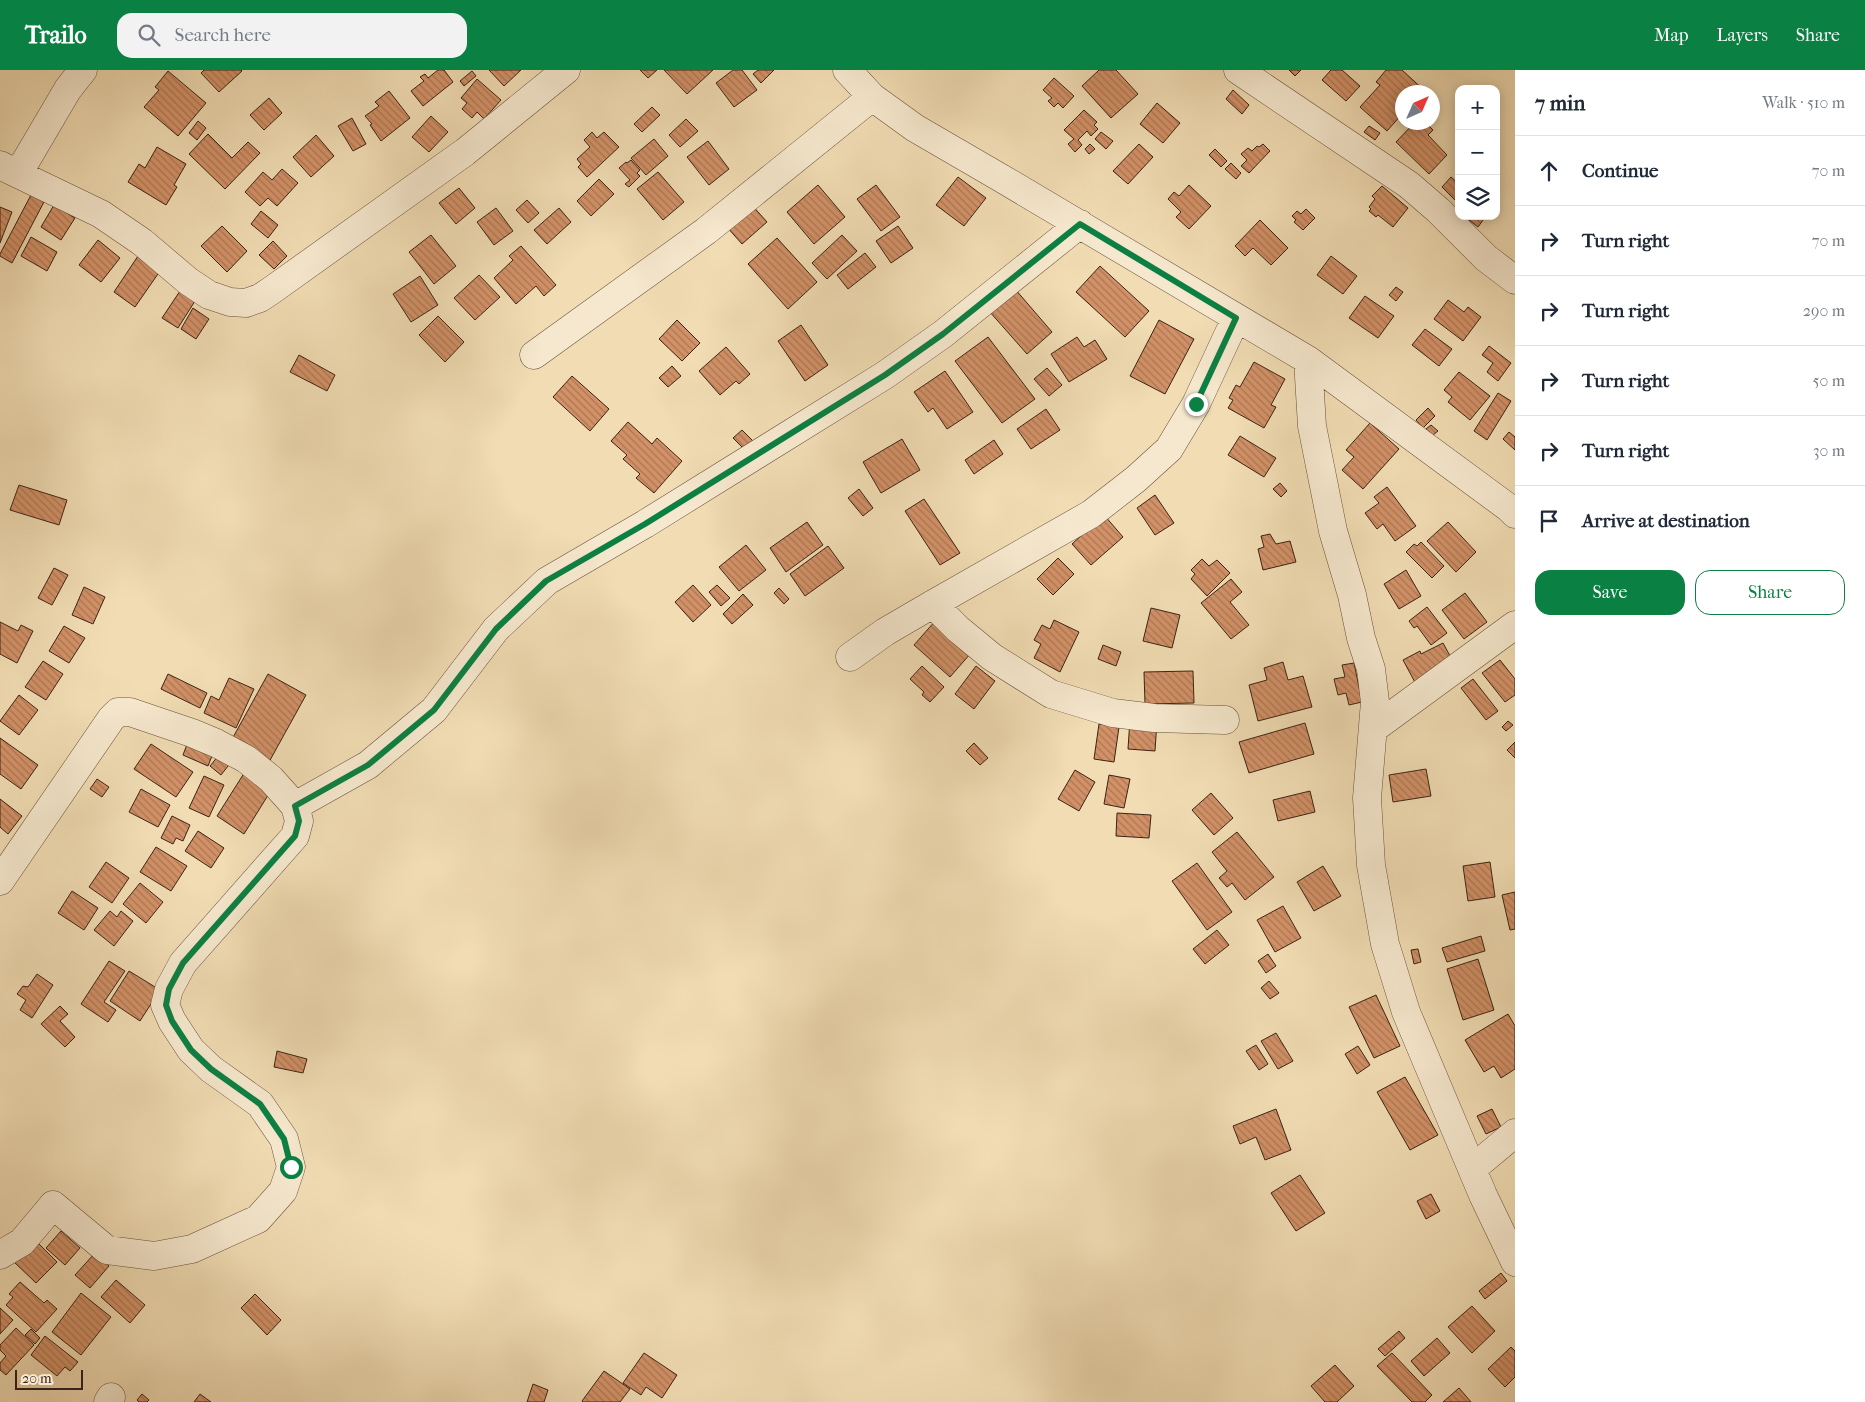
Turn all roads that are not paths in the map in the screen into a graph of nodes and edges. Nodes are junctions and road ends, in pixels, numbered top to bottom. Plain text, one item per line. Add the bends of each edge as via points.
1 (83, 70) edge
2 (566, 70) edge
3 (847, 70) edge
4 (1238, 70) edge
5 (872, 97) junction
6 (9, 169) edge
7 (1080, 224) junction
8 (1515, 280) edge
9 (1236, 318) junction
10 (534, 355) dead end
11 (1308, 360) junction
12 (1515, 514) edge
13 (933, 604) junction
14 (1515, 625) edge
15 (850, 657) dead end
16 (1225, 720) dead end
17 (1373, 729) junction
18 (295, 806) junction
19 (0, 881) edge
20 (1515, 1133) edge
21 (1472, 1169) junction
22 (0, 1255) edge
23 (1515, 1262) edge

1 - 6 street
2 - 6 street via 465,152 272,290 246,303 209,295 101,214
3 - 5 street
4 - 8 street via 1408,185 1486,258
5 - 7 street via 915,128
5 - 10 street via 706,231
7 - 9 street
7 - 18 street via 943,334 885,375 645,524 546,581 496,629 434,710 368,765
9 - 11 street
9 - 13 street via 1196,404 1169,449 1092,514
11 - 12 street
11 - 17 street via 1312,426 1334,531 1371,669 1375,702
13 - 15 street
13 - 16 street via 992,657 1052,694 1113,712 1154,718
14 - 17 street
17 - 21 street via 1367,798 1371,865 1385,944 1406,1012
18 - 19 street via 271,778 246,759 216,743 130,712 118,712
18 - 22 street via 299,821 295,836 183,963 169,989 166,1005 172,1021 191,1050 211,1069 260,1104 284,1139 291,1167 283,1191 258,1219 192,1249 154,1256 107,1250 53,1205 22,1242
20 - 21 street
21 - 23 street

